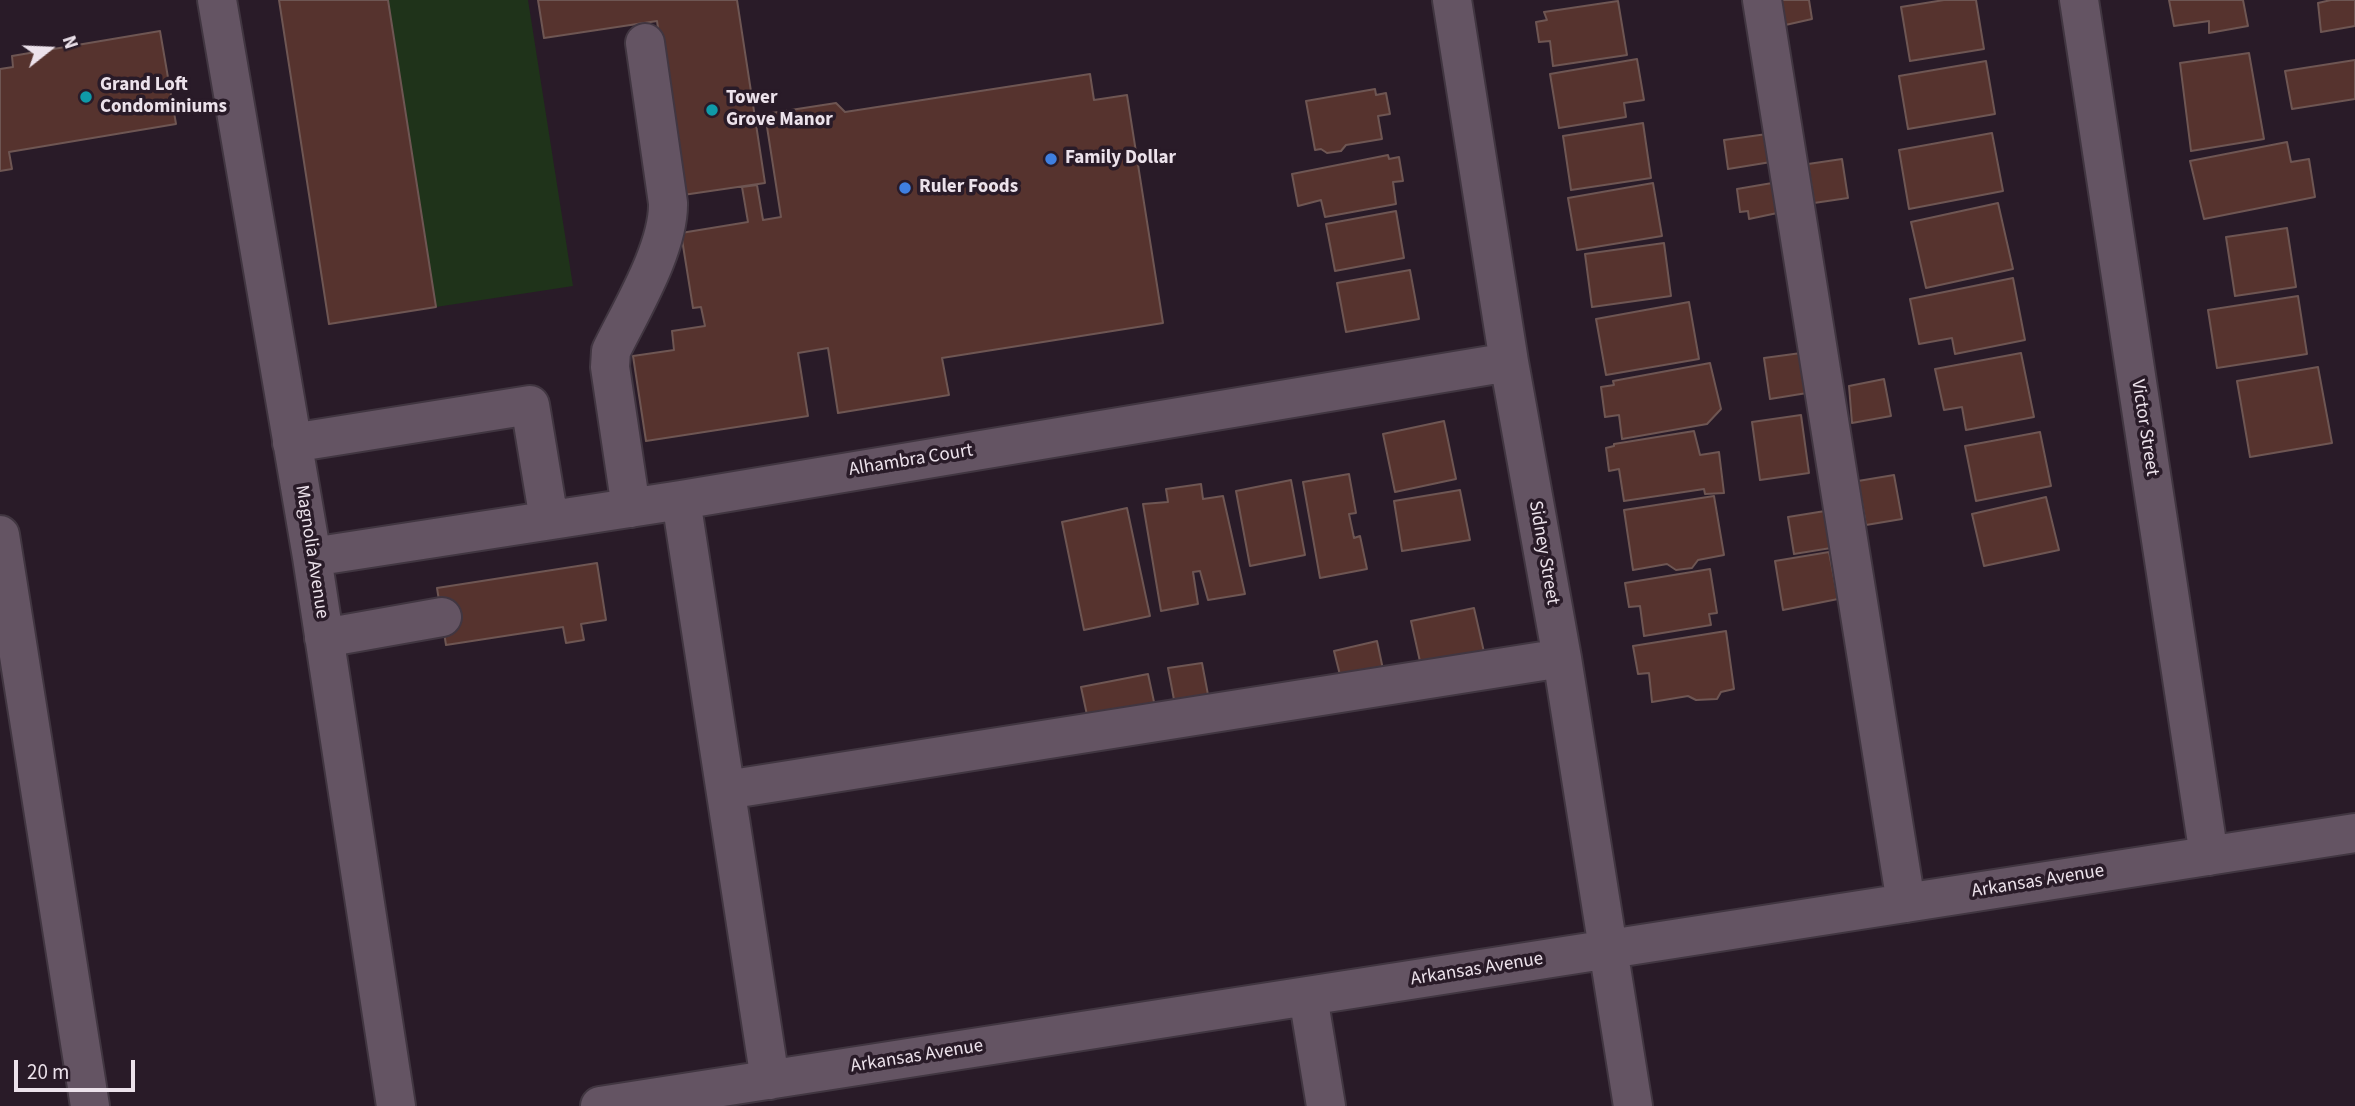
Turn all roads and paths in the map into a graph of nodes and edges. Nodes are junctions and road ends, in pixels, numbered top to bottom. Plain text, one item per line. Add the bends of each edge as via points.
1 (217, 0) edge
2 (1452, 0) edge
3 (1762, 0) edge
4 (2079, 0) edge
5 (645, 43) dead end
6 (1509, 362) junction
7 (292, 443) junction
8 (681, 499) junction
9 (631, 508) junction
10 (549, 520) junction
11 (0, 535) edge
12 (312, 557) junction
13 (442, 617) dead end
14 (324, 638) junction
15 (1562, 658) junction
16 (726, 789) junction
17 (2355, 833) edge
18 (2209, 856) junction
19 (1906, 903) junction
20 (1608, 949) junction
21 (1308, 996) junction
22 (770, 1080) junction
23 (700, 1098) edge
24 (90, 1106) edge
25 (396, 1106) edge
26 (600, 1106) edge
27 (1326, 1106) edge
28 (1633, 1106) edge

1 - 7 street, Magnolia Avenue
2 - 6 street, Sidney Street
3 - 19 street
4 - 18 street, Victor Street
5 - 9 street via 669,222 611,351
6 - 8 street, Alhambra Court
6 - 15 street, Sidney Street
7 - 10 street via 530,405
7 - 12 street, Magnolia Avenue
8 - 9 street, Alhambra Court
8 - 16 street
9 - 10 street, Alhambra Court
10 - 12 street, Alhambra Court
11 - 24 street
12 - 14 street, Magnolia Avenue
13 - 14 street
14 - 25 street, Magnolia Avenue
15 - 16 street
15 - 20 street, Sidney Street
16 - 22 street
17 - 18 street, Arkansas Avenue
18 - 19 street, Arkansas Avenue
19 - 20 street, Arkansas Avenue
20 - 21 street, Arkansas Avenue
20 - 28 street, Sidney Street
21 - 22 street, Arkansas Avenue
21 - 27 street
22 - 23 street, Arkansas Avenue
23 - 26 street, Arkansas Avenue

